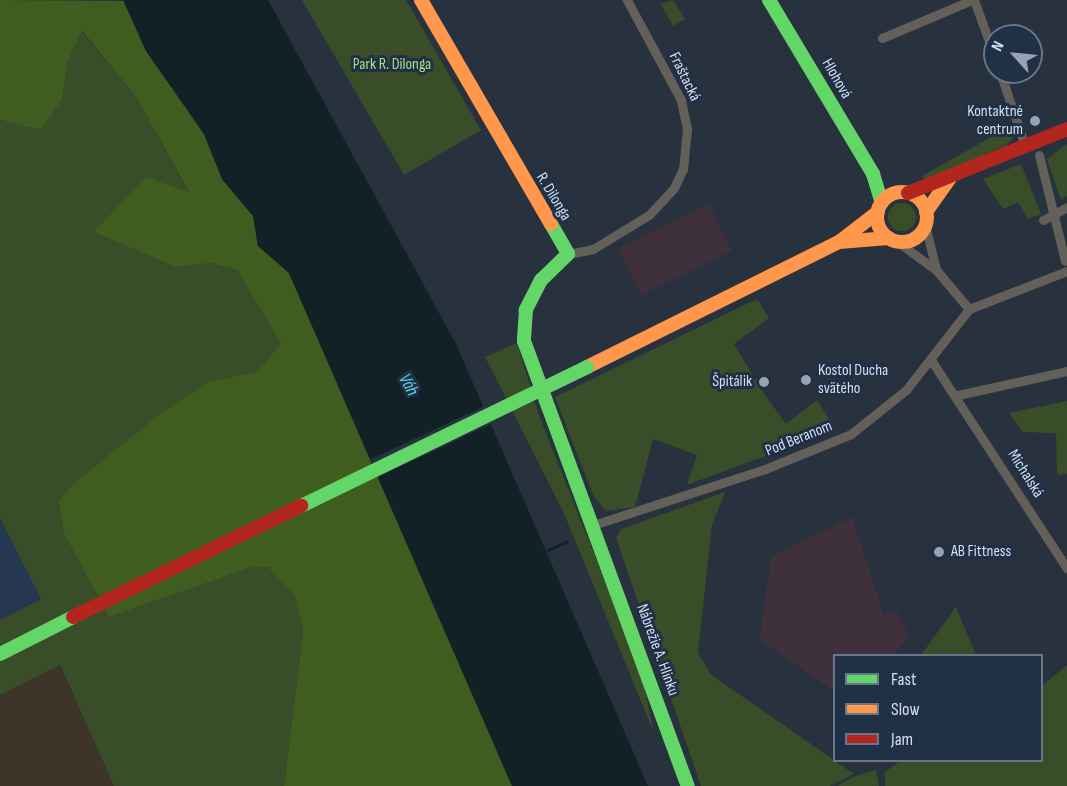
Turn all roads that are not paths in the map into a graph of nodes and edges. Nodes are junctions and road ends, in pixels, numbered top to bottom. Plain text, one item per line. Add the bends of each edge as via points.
1 (421, 0) edge
2 (627, 0) edge
3 (769, 0) edge
4 (973, 0) edge
5 (983, 26) edge
6 (882, 38) dead end
7 (1004, 84) edge
8 (1067, 129) edge
9 (1025, 146) junction
10 (1039, 155) dead end
11 (873, 174) junction
12 (950, 178) junction
13 (903, 193) junction
14 (880, 207) junction
15 (1067, 207) edge
16 (1054, 217) junction
17 (926, 219) junction
18 (1043, 220) dead end
19 (893, 240) junction
20 (839, 242) junction
21 (568, 254) junction
22 (1053, 255) dead end
23 (1066, 259) edge
24 (937, 271) junction
25 (969, 309) junction
26 (931, 360) junction
27 (1067, 371) edge
28 (958, 395) junction
29 (593, 525) junction
30 (1067, 569) edge
31 (0, 654) edge
32 (688, 786) edge

1 - 21 main road, R. Dilonga
2 - 21 street, Fraštacká via 681,100 686,155 674,188 649,215 593,249
3 - 11 main road, Hlohová
4 - 5 street
4 - 6 street
7 - 9 street
8 - 9 main road
9 - 12 main road
10 - 16 street
11 - 13 main road, Hlohová
11 - 14 main road, Hlohová
12 - 13 main road
12 - 17 main road
13 - 14 main road
13 - 17 main road
14 - 19 main road via 879,228
14 - 20 main road
15 - 16 street
16 - 18 street
16 - 23 street
17 - 19 main road via 912,240
17 - 24 street
19 - 20 main road
19 - 24 street
20 - 31 main road, bridge
21 - 29 main road, Nábrežie A. Hlinku via 541,280 526,310 524,341 548,416
22 - 23 street
23 - 25 street
24 - 25 street
25 - 26 street, Pod Beranom
26 - 28 street, Michalská
26 - 29 street, Pod Beranom via 882,413 834,442
27 - 28 street
28 - 30 street, Michalská
29 - 32 main road, Nábrežie A. Hlinku

